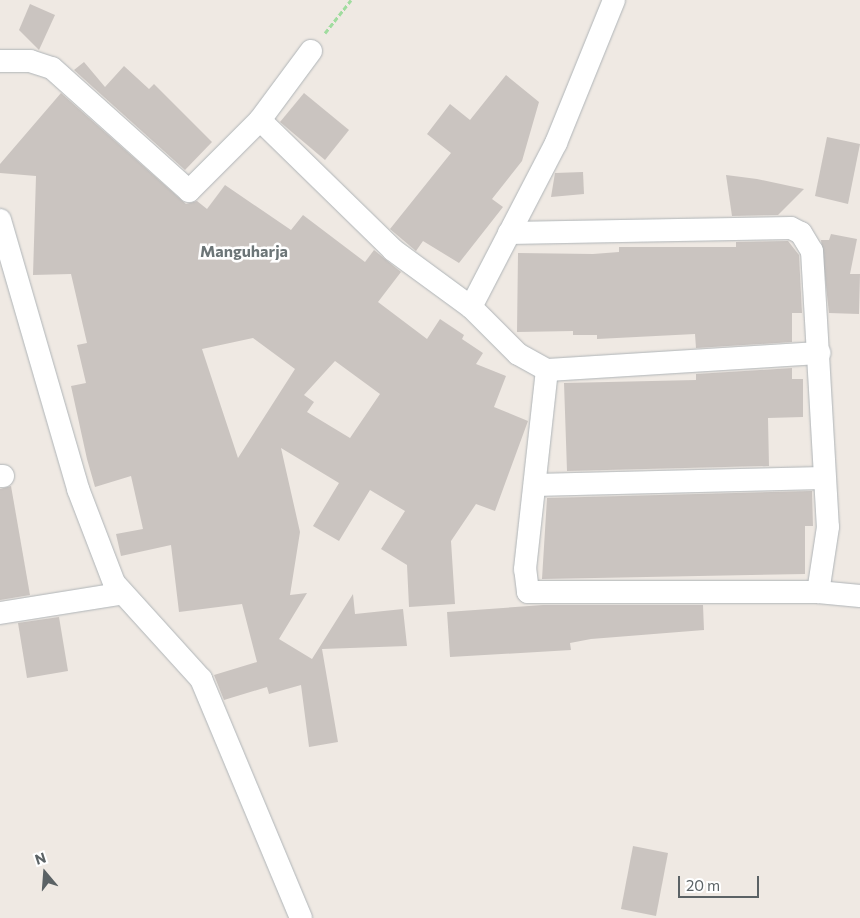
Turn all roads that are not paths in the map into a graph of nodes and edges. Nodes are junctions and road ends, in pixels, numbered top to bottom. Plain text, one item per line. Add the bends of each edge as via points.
1 (614, 0) edge
2 (311, 51) road end
3 (0, 60) edge
4 (260, 120) junction
5 (0, 220) edge
6 (509, 233) junction
7 (471, 307) junction
8 (819, 354) junction
9 (547, 370) junction
10 (822, 478) junction
11 (534, 485) junction
12 (818, 592) junction
13 (119, 594) junction
14 (860, 596) edge
15 (0, 613) edge
16 (301, 918) edge

1 - 6 street via 556,143
2 - 4 street
3 - 4 street via 30,61 52,68 189,191
4 - 7 street via 393,250
5 - 13 street via 78,489
6 - 7 street
6 - 8 street via 791,228 801,233 812,251
7 - 9 street via 518,354
8 - 9 street
8 - 10 street
9 - 11 street
10 - 11 street
10 - 12 street via 828,527
11 - 12 street via 525,569 528,592
12 - 14 street
13 - 15 street
13 - 16 street via 158,628 201,679

